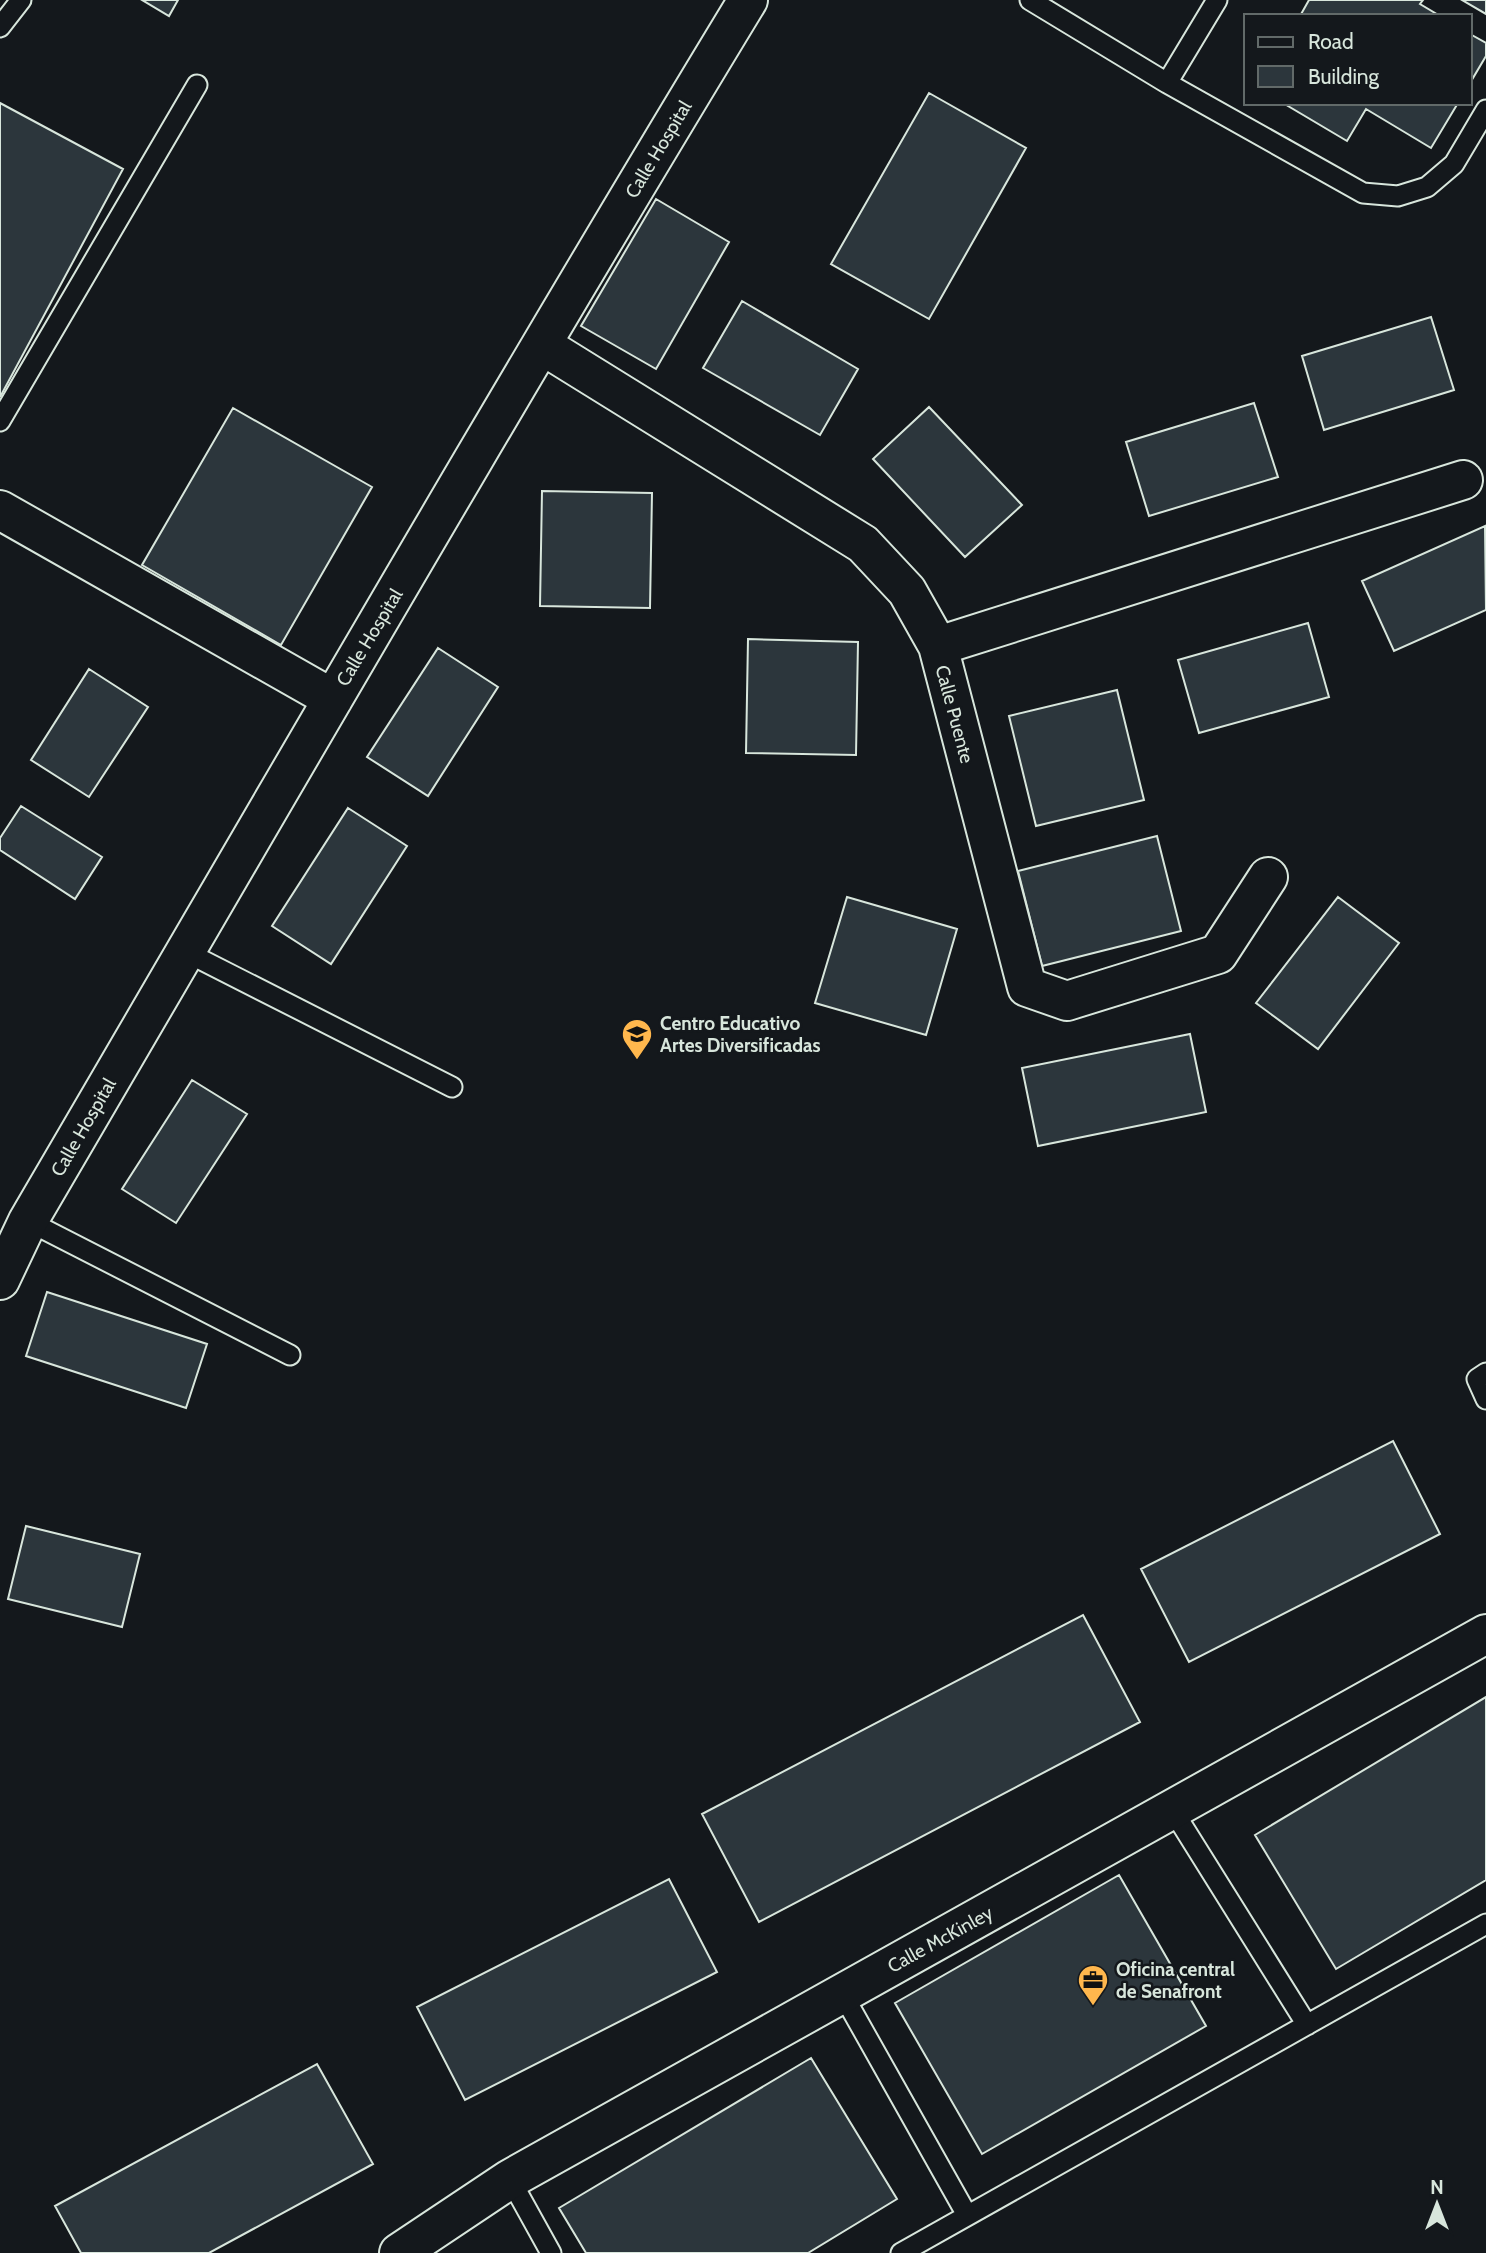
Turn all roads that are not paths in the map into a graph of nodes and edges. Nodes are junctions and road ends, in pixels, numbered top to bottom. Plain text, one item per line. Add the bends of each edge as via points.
1 (21, 0) edge
2 (748, 0) edge
3 (1030, 0) edge
4 (1217, 0) edge
5 (0, 27) edge
6 (1167, 83) junction
7 (197, 85) dead end
8 (1486, 110) edge
9 (542, 345) junction
10 (0, 421) edge
11 (1463, 480) dead end
12 (0, 510) edge
13 (938, 646) junction
14 (333, 699) junction
15 (1268, 877) dead end
16 (186, 952) junction
17 (452, 1087) dead end
18 (29, 1221) junction
19 (0, 1280) edge
20 (290, 1355) dead end
21 (1486, 1373) edge
22 (1486, 1399) edge
23 (1486, 1634) edge
24 (1172, 1809) junction
25 (1486, 1924) edge
26 (842, 1993) junction
27 (1307, 2025) junction
28 (510, 2179) junction
29 (967, 2215) junction
30 (399, 2253) edge
31 (551, 2253) edge
32 (901, 2253) edge

1 - 5 lane
2 - 9 street, Calle Hospital
3 - 6 lane
4 - 6 lane
6 - 8 lane via 1363,193 1374,194 1398,196 1427,187 1454,164
7 - 10 lane
9 - 13 street, Calle Puente via 863,544 907,591
9 - 14 street, Calle Hospital
11 - 13 street
12 - 14 street
13 - 15 street, Calle Puente via 1027,987 1067,1001 1218,954
14 - 16 street, Calle Hospital
16 - 17 lane
16 - 18 street, Calle Hospital
18 - 19 street, Calle Hospital
18 - 20 lane
21 - 22 lane via 1476,1379
23 - 24 street, Calle McKinley
24 - 26 street, Calle McKinley
24 - 27 lane
25 - 27 lane
26 - 28 street, Calle McKinley
26 - 29 lane
27 - 29 lane
28 - 30 street, Calle McKinley
28 - 31 lane
29 - 32 lane

